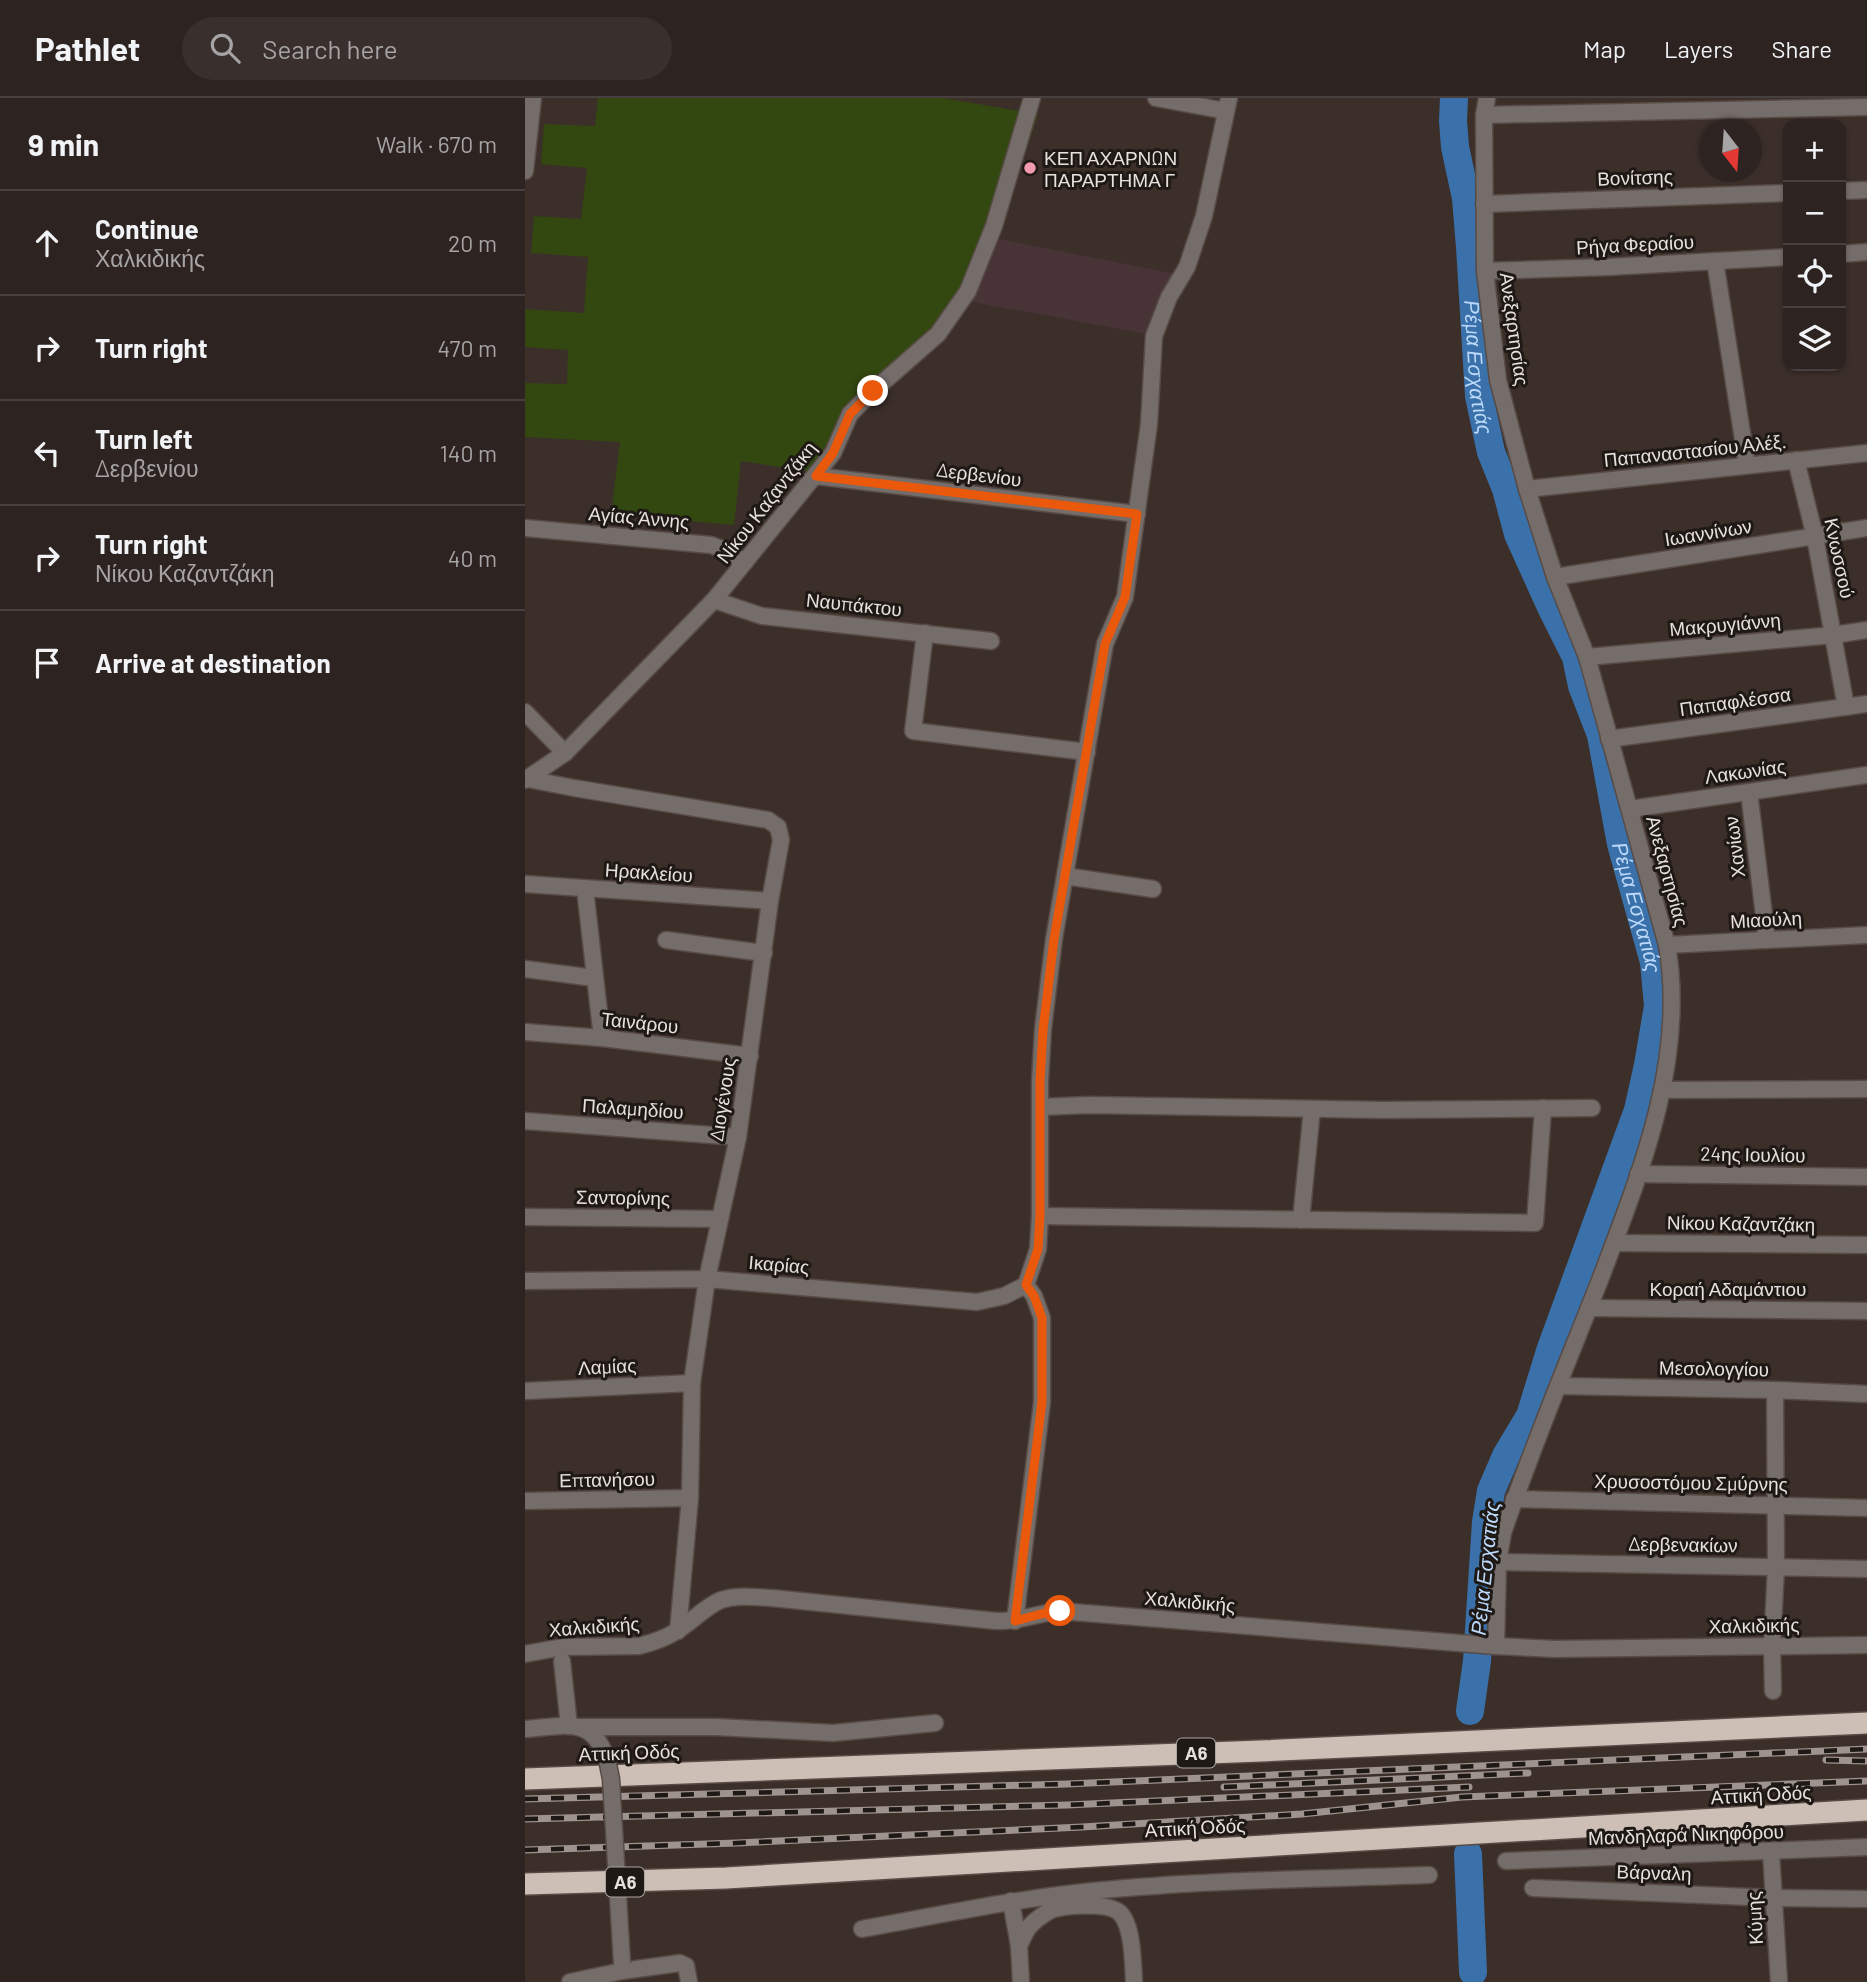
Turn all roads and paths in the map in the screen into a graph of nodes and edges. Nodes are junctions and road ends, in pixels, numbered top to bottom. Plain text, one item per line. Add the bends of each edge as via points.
1 (533, 98) edge
2 (1032, 98) edge
3 (1156, 98) edge
4 (1487, 98) edge
5 (1227, 105) edge
6 (1867, 107) edge
7 (1484, 115) junction
8 (525, 171) edge
9 (1867, 190) edge
10 (1846, 191) edge
11 (1783, 193) edge
12 (1484, 204) junction
13 (1867, 252) edge
14 (1846, 254) edge
15 (1783, 257) edge
16 (1715, 261) junction
17 (1485, 271) junction
18 (1867, 453) edge
19 (1796, 460) junction
20 (1748, 465) junction
21 (816, 476) junction
22 (1527, 489) junction
23 (1137, 514) junction
24 (525, 528) edge
25 (1867, 528) edge
26 (1815, 537) junction
27 (745, 562) junction
28 (1555, 577) junction
29 (714, 600) junction
30 (1867, 630) edge
31 (925, 633) junction
32 (1834, 635) junction
33 (991, 641) dead end
34 (1587, 657) junction
35 (1867, 704) edge
36 (1846, 707) junction
37 (525, 712) edge
38 (1609, 739) junction
39 (1087, 752) junction
40 (565, 753) junction
41 (1867, 775) edge
42 (526, 779) edge
43 (1749, 792) junction
44 (1630, 809) junction
45 (1065, 876) junction
46 (525, 884) edge
47 (585, 889) junction
48 (1153, 889) dead end
49 (770, 901) junction
50 (1867, 935) edge
51 (666, 940) dead end
52 (1767, 940) junction
53 (1667, 945) junction
54 (764, 953) junction
55 (525, 969) edge
56 (594, 978) junction
57 (525, 1032) edge
58 (602, 1038) junction
59 (750, 1056) junction
60 (1867, 1089) edge
61 (1662, 1090) junction
62 (1040, 1107) junction
63 (1543, 1108) junction
64 (1592, 1108) dead end
65 (1312, 1109) junction
66 (525, 1121) edge
67 (738, 1137) junction
68 (1638, 1174) junction
69 (1867, 1177) edge
70 (1040, 1216) junction
71 (525, 1217) edge
72 (720, 1219) junction
73 (1301, 1220) junction
74 (1614, 1243) junction
75 (1867, 1245) edge
76 (707, 1279) junction
77 (525, 1281) edge
78 (1026, 1285) junction
79 (1589, 1308) junction
80 (1867, 1311) edge
81 (692, 1383) junction
82 (1559, 1386) junction
83 (1775, 1390) junction
84 (525, 1391) edge
85 (1867, 1394) edge
86 (690, 1498) junction
87 (1514, 1499) junction
88 (525, 1501) edge
89 (1776, 1505) junction
90 (1867, 1508) edge
91 (1499, 1562) junction
92 (1776, 1567) junction
93 (1867, 1569) edge
94 (1015, 1621) junction
95 (678, 1631) junction
96 (1867, 1645) edge
97 (1490, 1646) junction
98 (1772, 1646) junction
99 (525, 1654) edge
100 (562, 1661) dead end
101 (1773, 1691) dead end
102 (935, 1723) dead end
103 (1867, 1723) edge
104 (575, 1727) junction
105 (525, 1729) edge
106 (525, 1779) edge
107 (1867, 1810) edge
108 (1867, 1847) edge
109 (1771, 1852) junction
110 (1506, 1861) dead end
111 (1429, 1875) dead end
112 (525, 1884) edge
113 (1533, 1888) dead end
114 (1774, 1898) junction
115 (1867, 1899) edge
116 (1011, 1901) junction
117 (862, 1929) dead end
118 (1019, 1946) junction
119 (622, 1967) junction
120 (570, 1982) edge
121 (689, 1982) edge
122 (1021, 1982) edge
123 (1134, 1982) edge
124 (1779, 1982) edge

1 - 8 street
2 - 21 street, Νίκου Καζαντζάκη via 994,226 968,291 938,334 850,414 833,453
3 - 5 street
4 - 7 street, Ανεξαρτησίας
5 - 23 street via 1204,216 1187,267 1154,336
6 - 7 street
7 - 12 street, Ανεξαρτησίας
9 - 10 street
11 - 12 street, Βονίτσης
12 - 17 street, Ανεξαρτησίας
13 - 14 street
15 - 16 street, Ρήγα Φεραίου
16 - 17 street, Ρήγα Φεραίου
16 - 20 street
17 - 22 street, Ανεξαρτησίας via 1498,380
18 - 19 street, Παπαναστασίου Αλέξ.
19 - 20 street, Παπαναστασίου Αλέξ.
19 - 26 street, Κνωσσού
20 - 22 street, Παπαναστασίου Αλέξ.
21 - 23 street, Δερβενίου
21 - 27 street, Νίκου Καζαντζάκη
22 - 28 street, Ανεξαρτησίας
23 - 39 street via 1125,597 1105,644
24 - 27 street, Αγίας Άννης via 711,545
25 - 26 street, Ιωαννίνων
26 - 28 street, Ιωαννίνων
26 - 32 street, Κνωσσού
27 - 29 street, Νίκου Καζαντζάκη
28 - 34 street, Ανεξαρτησίας
29 - 31 street, Ναυπάκτου via 762,615
29 - 40 street, Νίκου Καζαντζάκη
30 - 32 street, Μακρυγιάννη
31 - 33 street, Ναυπάκτου
31 - 39 street via 913,731
32 - 34 street, Μακρυγιάννη
32 - 36 street, Κνωσσού
34 - 38 street, Ανεξαρτησίας
35 - 36 street, Παπαφλέσσα
36 - 38 street, Παπαφλέσσα
37 - 40 street
38 - 44 street, Ανεξαρτησίας
39 - 45 street
40 - 42 street, Νίκου Καζαντζάκη
41 - 43 street, Λακωνίας
42 - 49 street, Διογένους via 768,820 778,827 781,840
43 - 44 street, Λακωνίας
43 - 52 street, Χανίων
44 - 53 street, Ανεξαρτησίας
45 - 48 street
45 - 62 street via 1043,1030
46 - 47 street, Ηρακλείου
47 - 49 street, Ηρακλείου
47 - 56 street
49 - 54 street, Διογένους
50 - 52 street, Μιαούλη
51 - 54 street
52 - 53 street, Μιαούλη
53 - 61 street, Ανεξαρτησίας via 1672,1012
54 - 59 street, Διογένους
55 - 56 street
56 - 58 street
57 - 58 street, Ταινάρου
58 - 59 street, Ταινάρου
59 - 67 street, Διογένους
60 - 61 street
61 - 68 street, Ανεξαρτησίας
62 - 65 street
62 - 70 street
63 - 64 street
63 - 65 street
63 - 73 street via 1535,1223
65 - 73 street
66 - 67 street, Παλαμηδίου
67 - 72 street, Διογένους
68 - 69 street, 24ης Ιουλίου
68 - 74 street, Ανεξαρτησίας
70 - 73 street
70 - 78 street via 1038,1249
71 - 72 street, Σαντορίνης
72 - 76 street, Διογένους
74 - 75 street, Νίκου Καζαντζάκη
74 - 79 street, Ανεξαρτησίας
76 - 77 street, Ικαρίας
76 - 78 street, Ικαρίας via 977,1301 1004,1296
76 - 81 street, Διογένους
78 - 94 street via 1042,1318 1042,1402
79 - 80 street, Κοραή Αδαμάντιου
79 - 82 street, Ανεξαρτησίας
81 - 84 street, Λαμίας
81 - 86 street, Διογένους
82 - 83 street, Μεσολογγίου
82 - 87 street, Ανεξαρτησίας
83 - 85 street, Μεσολογγίου
83 - 89 street
86 - 88 street, Επτανήσου
86 - 95 street, Διογένους
87 - 89 street, Χρυσοστόμου Σμύρνης
87 - 91 street, Ανεξαρτησίας
89 - 90 street, Χρυσοστόμου Σμύρνης
89 - 92 street
91 - 92 street, Δερβενακίων
91 - 97 street, Ανεξαρτησίας
92 - 93 street, Δερβενακίων
92 - 98 street
94 - 95 street, Χαλκιδικής via 735,1597 713,1604
94 - 97 street, Χαλκιδικής via 1060,1611
95 - 99 street, Χαλκιδικής via 639,1646 563,1647
96 - 98 street, Χαλκιδικής
97 - 98 street, Χαλκιδικής
98 - 101 street
100 - 104 street
102 - 104 street via 833,1733
103 - 106 highway, Αττική Οδός / Α6
104 - 105 street
104 - 119 street, bridge via 593,1733 601,1743 611,1779
107 - 112 highway, Αττική Οδός / Α6 via 726,1878
108 - 109 street, Μανδηλαρά Νικηφόρου
109 - 110 street, Μανδηλαρά Νικηφόρου
109 - 114 street, Κύμης
111 - 116 street via 1197,1884
113 - 114 street, Βάρναλη
114 - 115 street, Βάρναλη
114 - 124 street, Κύμης
116 - 117 street
116 - 118 street
118 - 122 street
118 - 123 street via 1029,1926 1049,1911 1100,1906 1119,1912 1127,1922
119 - 120 street
119 - 121 street via 680,1963 686,1966

